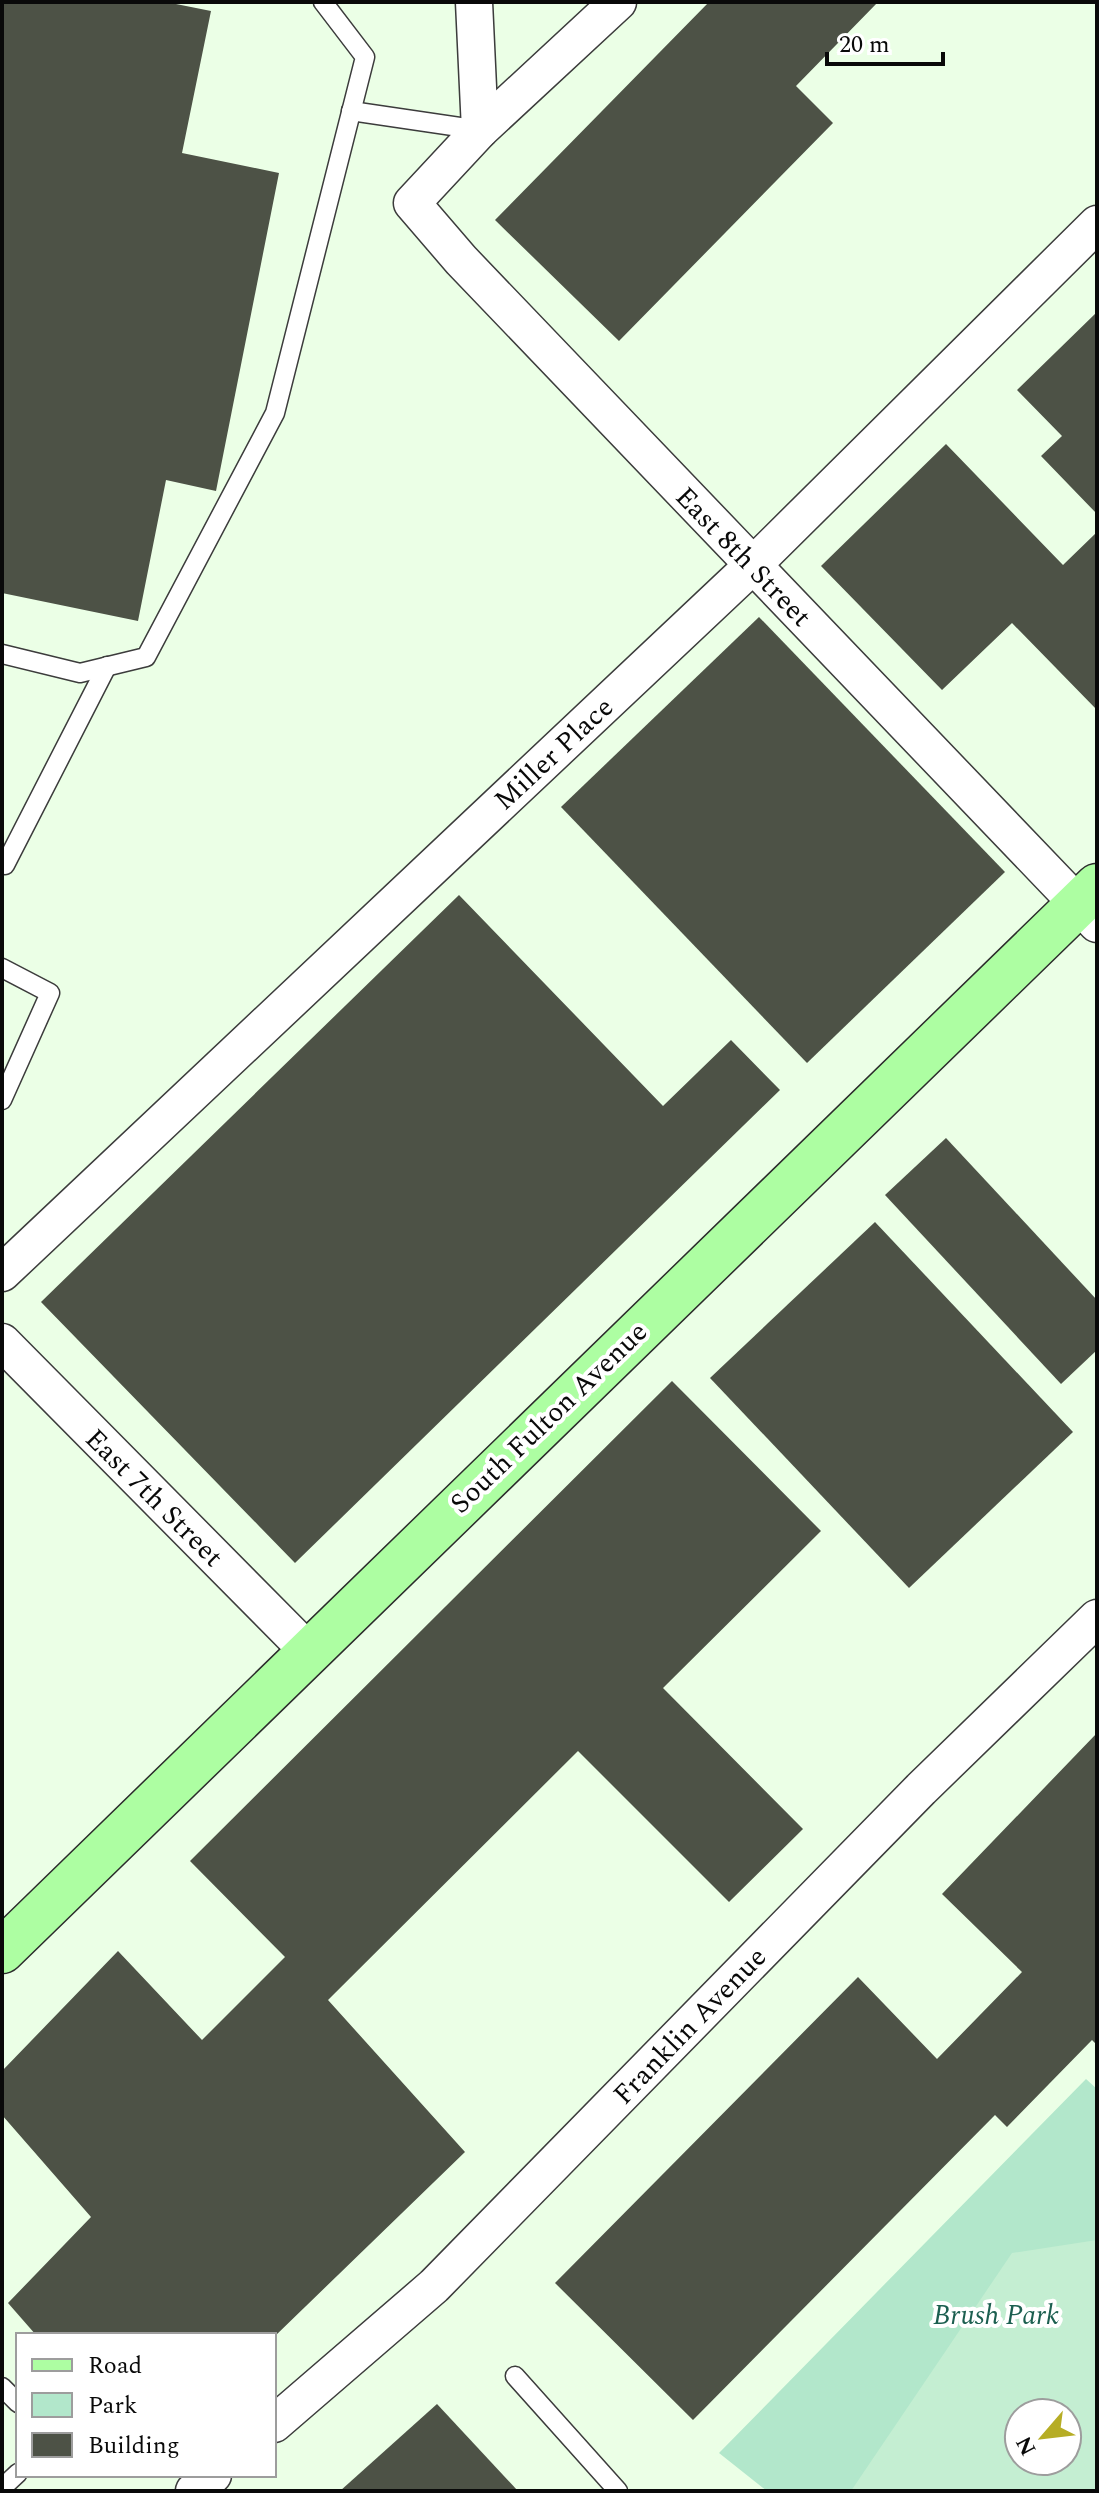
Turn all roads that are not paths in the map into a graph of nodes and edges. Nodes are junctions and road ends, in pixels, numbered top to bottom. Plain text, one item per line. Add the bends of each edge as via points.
1 (323, 2) edge
2 (474, 2) edge
3 (618, 2) edge
4 (351, 111) junction
5 (480, 130) junction
6 (1097, 224) edge
7 (752, 566) junction
8 (2, 654) edge
9 (107, 666) junction
10 (2, 864) edge
11 (1091, 905) edge
12 (2, 968) edge
13 (2, 1100) edge
14 (2, 1273) edge
15 (2, 1342) edge
16 (1097, 1618) edge
17 (308, 1651) junction
18 (2, 1951) edge
19 (515, 2376) dead end
20 (276, 2422) edge
21 (211, 2477) edge
22 (194, 2491) edge
23 (618, 2491) edge

1 - 4 lane via 365,57
2 - 5 street
3 - 5 street
4 - 5 lane
4 - 9 lane via 275,413 146,657
5 - 7 street, East 8th Street via 412,203
6 - 7 street, Miller Place
7 - 11 street, East 8th Street
7 - 14 street, Miller Place
8 - 9 lane via 80,673
9 - 10 lane
11 - 17 main road, South Fulton Avenue
12 - 13 lane via 50,993
15 - 17 street, East 7th Street
16 - 20 street, Franklin Avenue via 921,1789 434,2286
17 - 18 main road, South Fulton Avenue
19 - 23 lane
21 - 22 street

